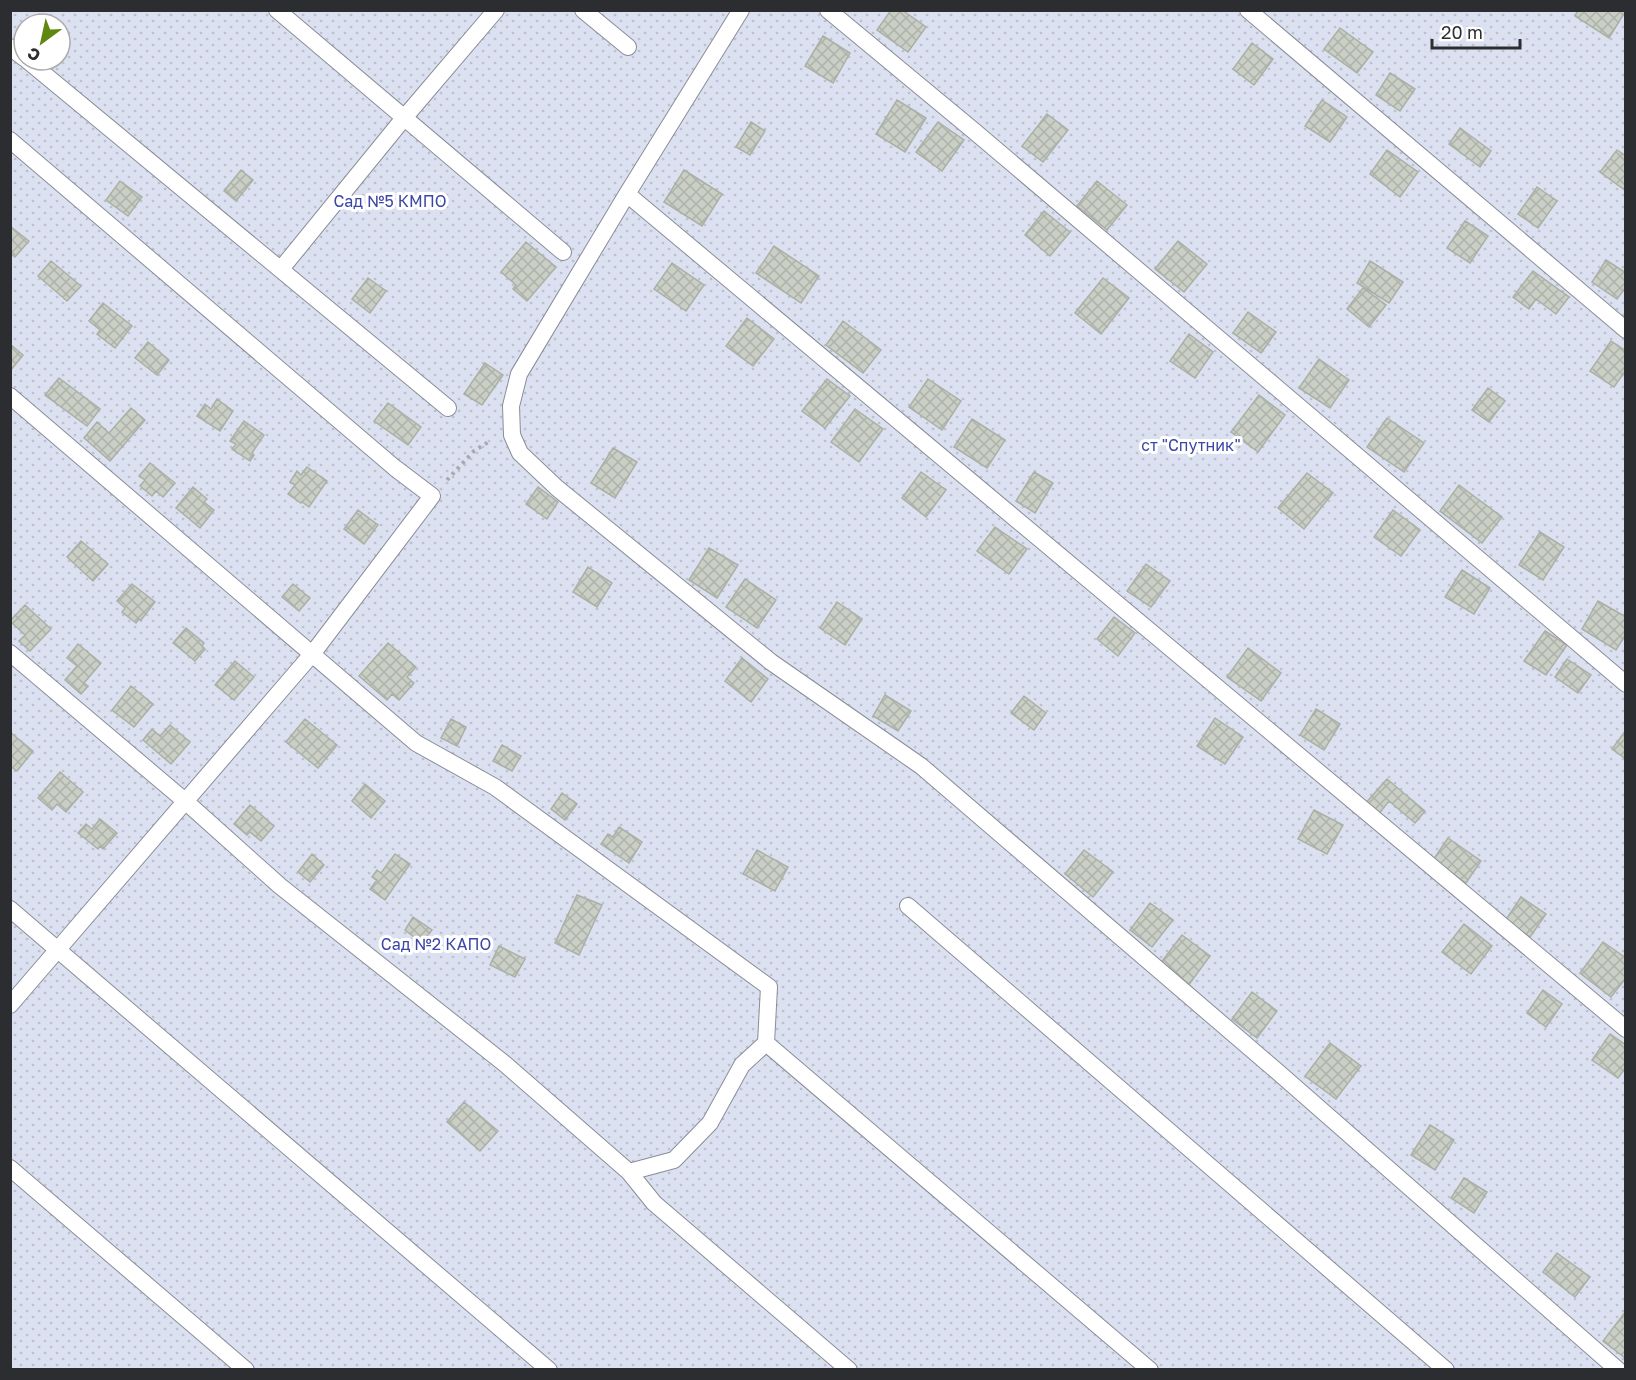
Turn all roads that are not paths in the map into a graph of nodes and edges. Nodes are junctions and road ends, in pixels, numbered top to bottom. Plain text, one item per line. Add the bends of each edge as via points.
1 (277, 10) edge
2 (496, 10) edge
3 (583, 10) edge
4 (741, 10) edge
5 (828, 10) edge
6 (1248, 10) edge
7 (628, 47) dead end
8 (41, 72) edge
9 (404, 118) junction
10 (10, 140) edge
11 (627, 194) junction
12 (563, 252) dead end
13 (281, 269) junction
14 (1626, 330) edge
15 (10, 396) edge
16 (448, 408) dead end
17 (10, 653) edge
18 (313, 653) junction
19 (1626, 684) edge
20 (185, 801) junction
21 (908, 906) dead end
22 (10, 909) edge
23 (59, 951) junction
24 (10, 1005) edge
25 (1626, 1029) edge
26 (766, 1043) junction
27 (10, 1168) edge
28 (629, 1172) junction
29 (246, 1370) edge
30 (549, 1370) edge
31 (849, 1370) edge
32 (1150, 1370) edge
33 (1446, 1370) edge
34 (1617, 1370) edge

1 - 9 lane
2 - 9 lane
3 - 7 lane
4 - 11 lane
5 - 19 lane
6 - 14 lane
8 - 13 lane
9 - 12 lane
9 - 13 lane
10 - 18 lane via 432,496
11 - 25 lane
11 - 34 lane via 519,375 511,406 512,435 520,453 557,488 771,662 921,766 1280,1073
13 - 16 lane
15 - 18 lane
17 - 20 lane
18 - 20 lane
18 - 26 lane via 417,743 495,787 769,987
20 - 23 lane
20 - 28 lane via 280,886 505,1064
21 - 33 lane
22 - 23 lane
23 - 24 lane
23 - 30 lane
26 - 28 lane via 742,1065 710,1123 674,1160
26 - 32 lane
27 - 29 lane
28 - 31 lane via 654,1203

